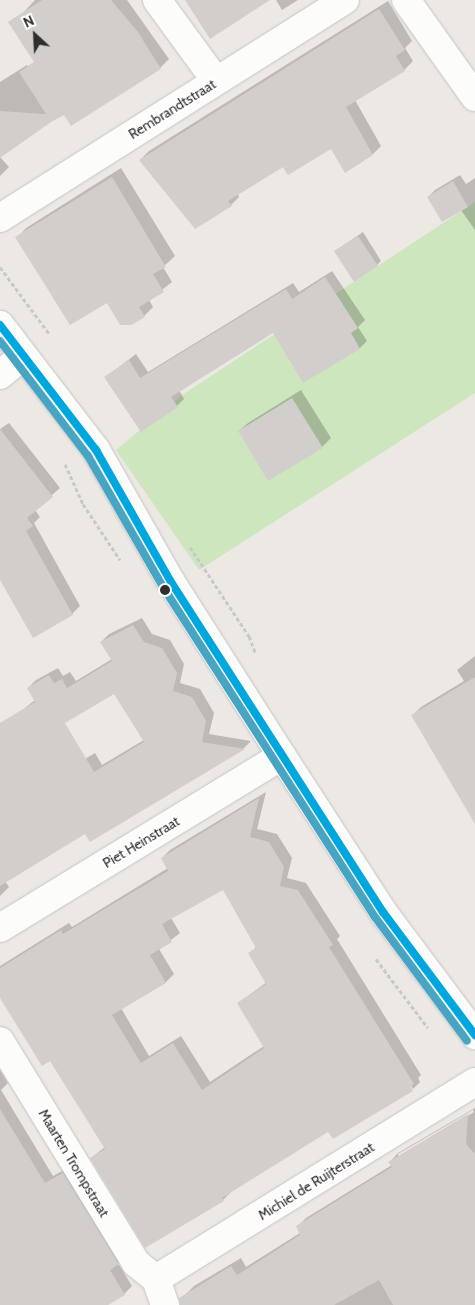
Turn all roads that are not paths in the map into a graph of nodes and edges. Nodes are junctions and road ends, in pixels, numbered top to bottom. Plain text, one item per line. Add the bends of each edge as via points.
1 (157, 0) edge
2 (345, 0) edge
3 (406, 0) edge
4 (216, 81) junction
5 (475, 97) edge
6 (0, 218) edge
7 (0, 326) edge
8 (23, 356) junction
9 (0, 375) edge
10 (282, 756) junction
11 (0, 928) edge
12 (475, 1035) edge
13 (0, 1041) edge
14 (475, 1082) edge
15 (156, 1279) junction
16 (165, 1305) edge

1 - 4 street
2 - 4 street, Rembrandtstraat
3 - 5 street
4 - 6 street, Rembrandtstraat
7 - 8 street
8 - 9 street
8 - 10 street via 96,450 172,582
10 - 11 street, Piet Heinstraat
10 - 12 street via 383,912
13 - 15 street, Maarten Trompstraat via 136,1263
14 - 15 street, Michiel de Ruijterstraat
15 - 16 street

